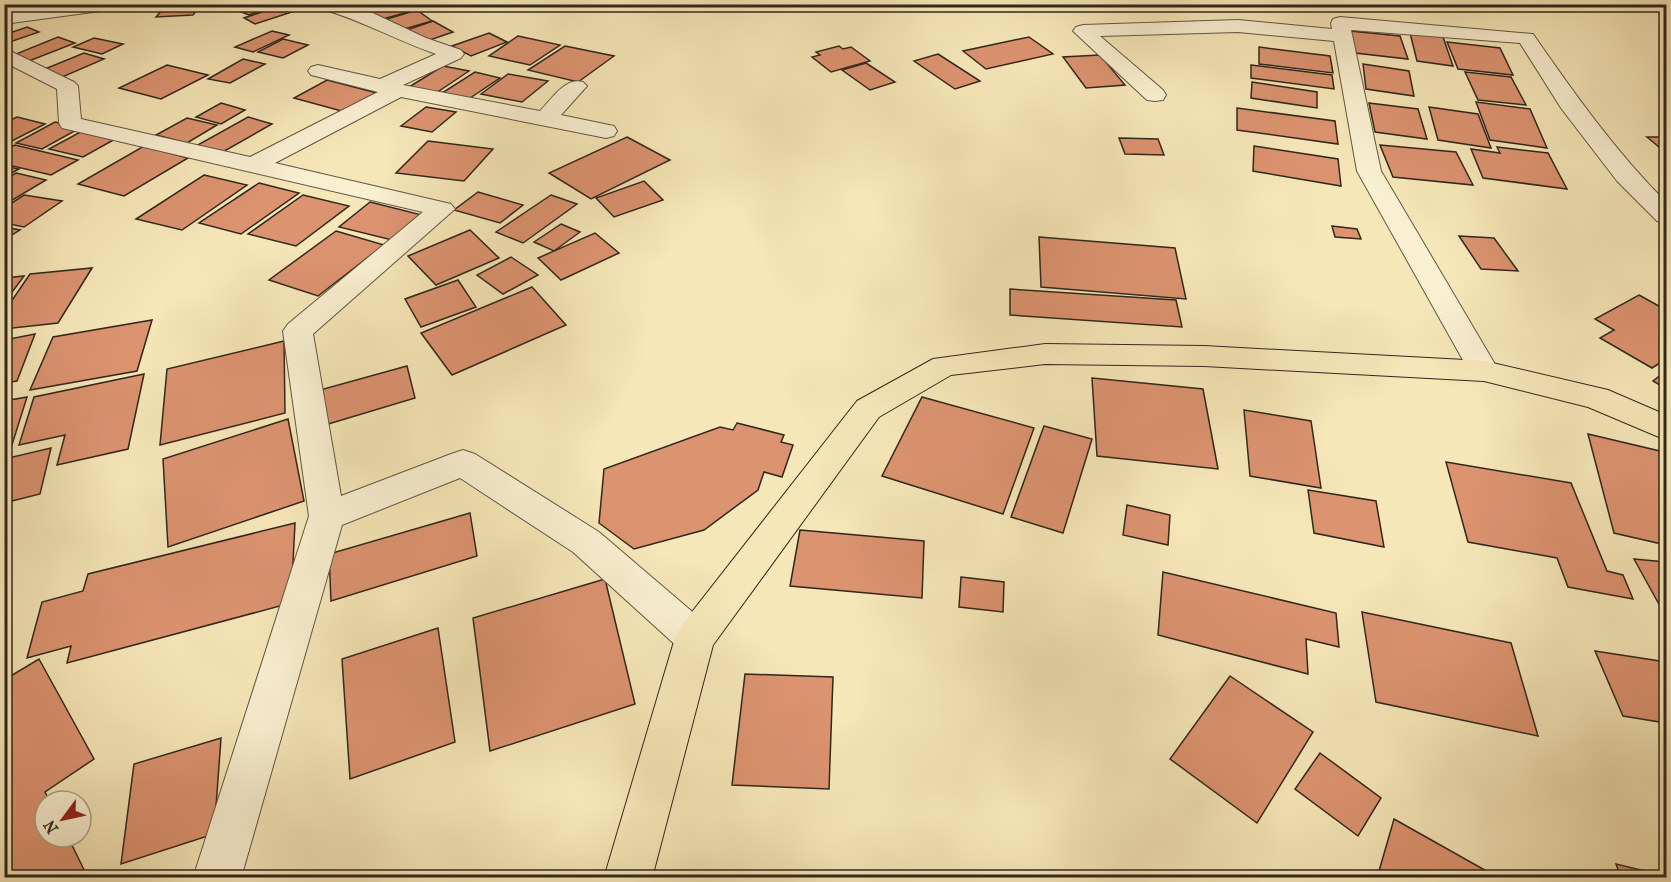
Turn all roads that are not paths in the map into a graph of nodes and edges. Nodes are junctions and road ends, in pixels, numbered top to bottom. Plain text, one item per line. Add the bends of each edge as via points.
1 (115, 4) edge
2 (324, 4) edge
3 (4, 18) edge
4 (1342, 36) junction
5 (4, 54) edge
6 (318, 71) dead end
7 (576, 86) dead end
8 (390, 88) junction
9 (1155, 95) dead end
10 (545, 119) junction
11 (606, 131) dead end
12 (253, 165) junction
13 (1666, 216) edge
14 (1485, 371) junction
15 (1666, 428) edge
16 (327, 516) junction
17 (695, 638) junction
18 (218, 878) edge
19 (628, 878) edge

1 - 3 street
2 - 8 street via 355,12 454,54
4 - 9 street via 1238,26 1083,31
4 - 13 street via 1340,23 1526,38 1569,103 1626,176
4 - 14 street via 1369,171
5 - 12 street via 67,86 70,123
6 - 8 street
7 - 10 street
8 - 10 street
8 - 12 street
10 - 11 street
12 - 16 street via 442,209 298,330
14 - 15 main road via 1597,398
14 - 17 main road via 1204,356 1045,354 944,366 868,409
16 - 17 street via 463,463 586,542
16 - 18 street
17 - 19 main road

